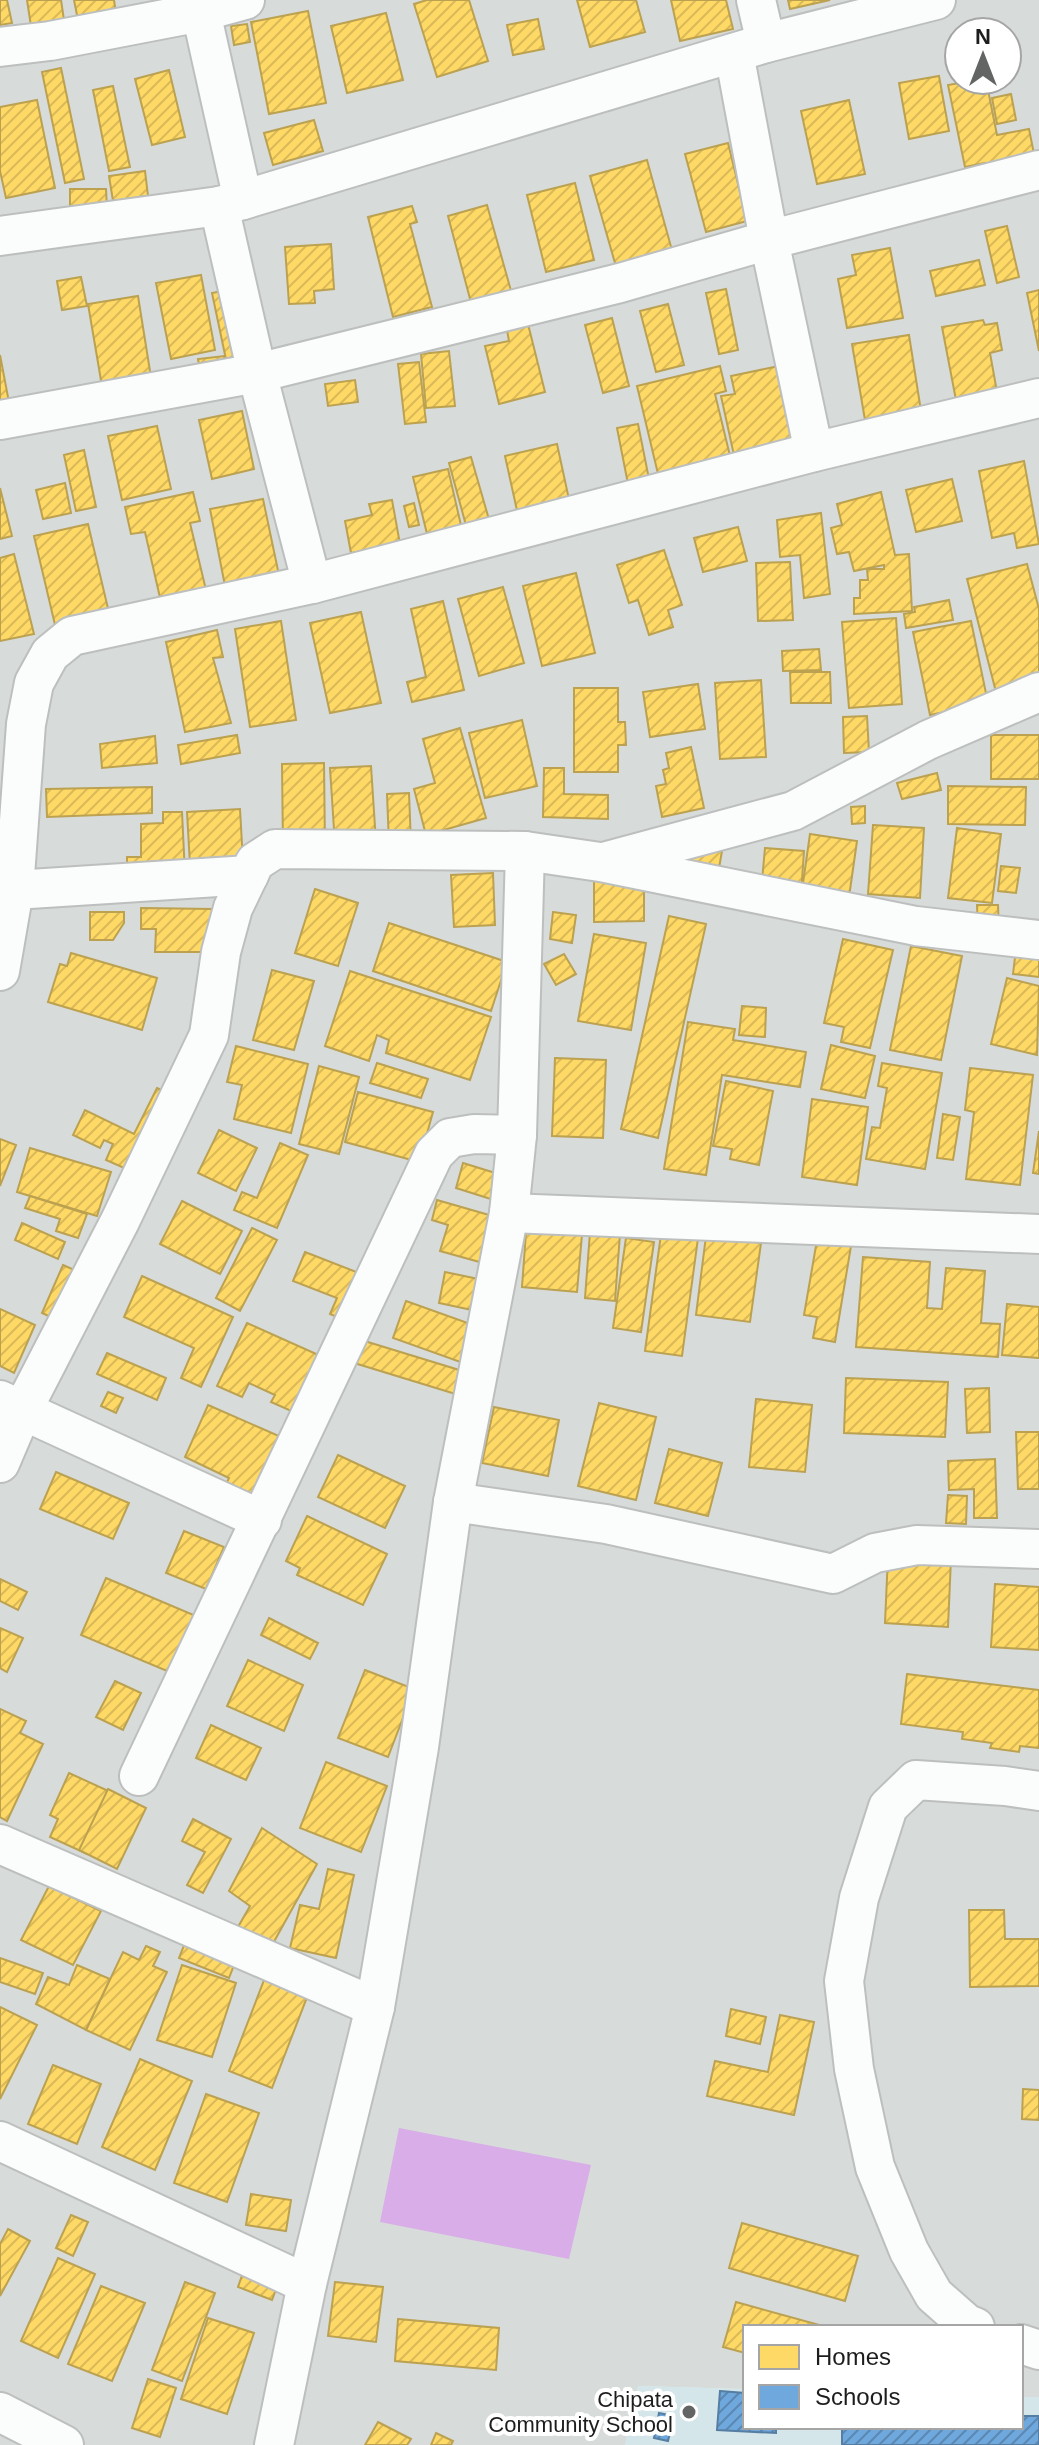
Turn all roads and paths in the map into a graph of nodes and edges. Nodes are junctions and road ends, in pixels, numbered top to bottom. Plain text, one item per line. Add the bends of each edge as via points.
1 (245, 0) edge
2 (756, 0) edge
3 (936, 0) edge
4 (201, 12) junction
5 (0, 47) edge
6 (750, 48) junction
7 (1039, 170) edge
8 (231, 203) junction
9 (0, 236) edge
10 (769, 240) junction
11 (257, 373) junction
12 (1039, 398) edge
13 (0, 420) edge
14 (814, 452) junction
15 (312, 584) junction
16 (17, 682) edge
17 (1039, 692) edge
18 (525, 851) junction
19 (600, 862) junction
20 (249, 875) junction
21 (14, 890) junction
22 (1039, 940) edge
23 (0, 971) edge
24 (517, 1135) junction
25 (509, 1213) junction
26 (1039, 1234) edge
27 (11, 1404) edge
28 (0, 1463) edge
29 (453, 1502) junction
30 (262, 1520) junction
31 (1039, 1549) edge
32 (139, 1776) dead end
33 (1039, 1791) edge
34 (0, 1844) edge
35 (375, 2007) junction
36 (0, 2141) edge
37 (307, 2284) junction
38 (970, 2325) edge
39 (0, 2412) edge
40 (64, 2445) edge
41 (274, 2445) edge

1 - 4 street
2 - 6 street
3 - 6 street
4 - 5 street
4 - 8 street
6 - 8 street
6 - 10 street
7 - 10 street
8 - 9 street
8 - 11 street
10 - 11 street via 620,283
10 - 14 street
11 - 13 street
11 - 15 street
12 - 14 street
14 - 15 street
15 - 16 street via 72,636
16 - 21 street via 26,724
17 - 19 street via 928,740 793,811
18 - 19 street
18 - 20 street via 275,849 255,862
18 - 24 street
19 - 22 street via 916,926
20 - 21 street
20 - 27 street via 221,952 209,1035 120,1221
21 - 23 street
24 - 25 street
24 - 30 street via 450,1138 434,1154
25 - 26 street
25 - 29 street
27 - 28 street
27 - 30 street
29 - 31 street via 606,1524 833,1574 875,1553 917,1545
29 - 35 street
30 - 32 street
33 - 38 street via 916,1780 888,1807 859,1898 844,1981 854,2069 875,2167 909,2251 934,2295
34 - 35 street
35 - 37 street
36 - 37 street
37 - 41 street
39 - 40 street

